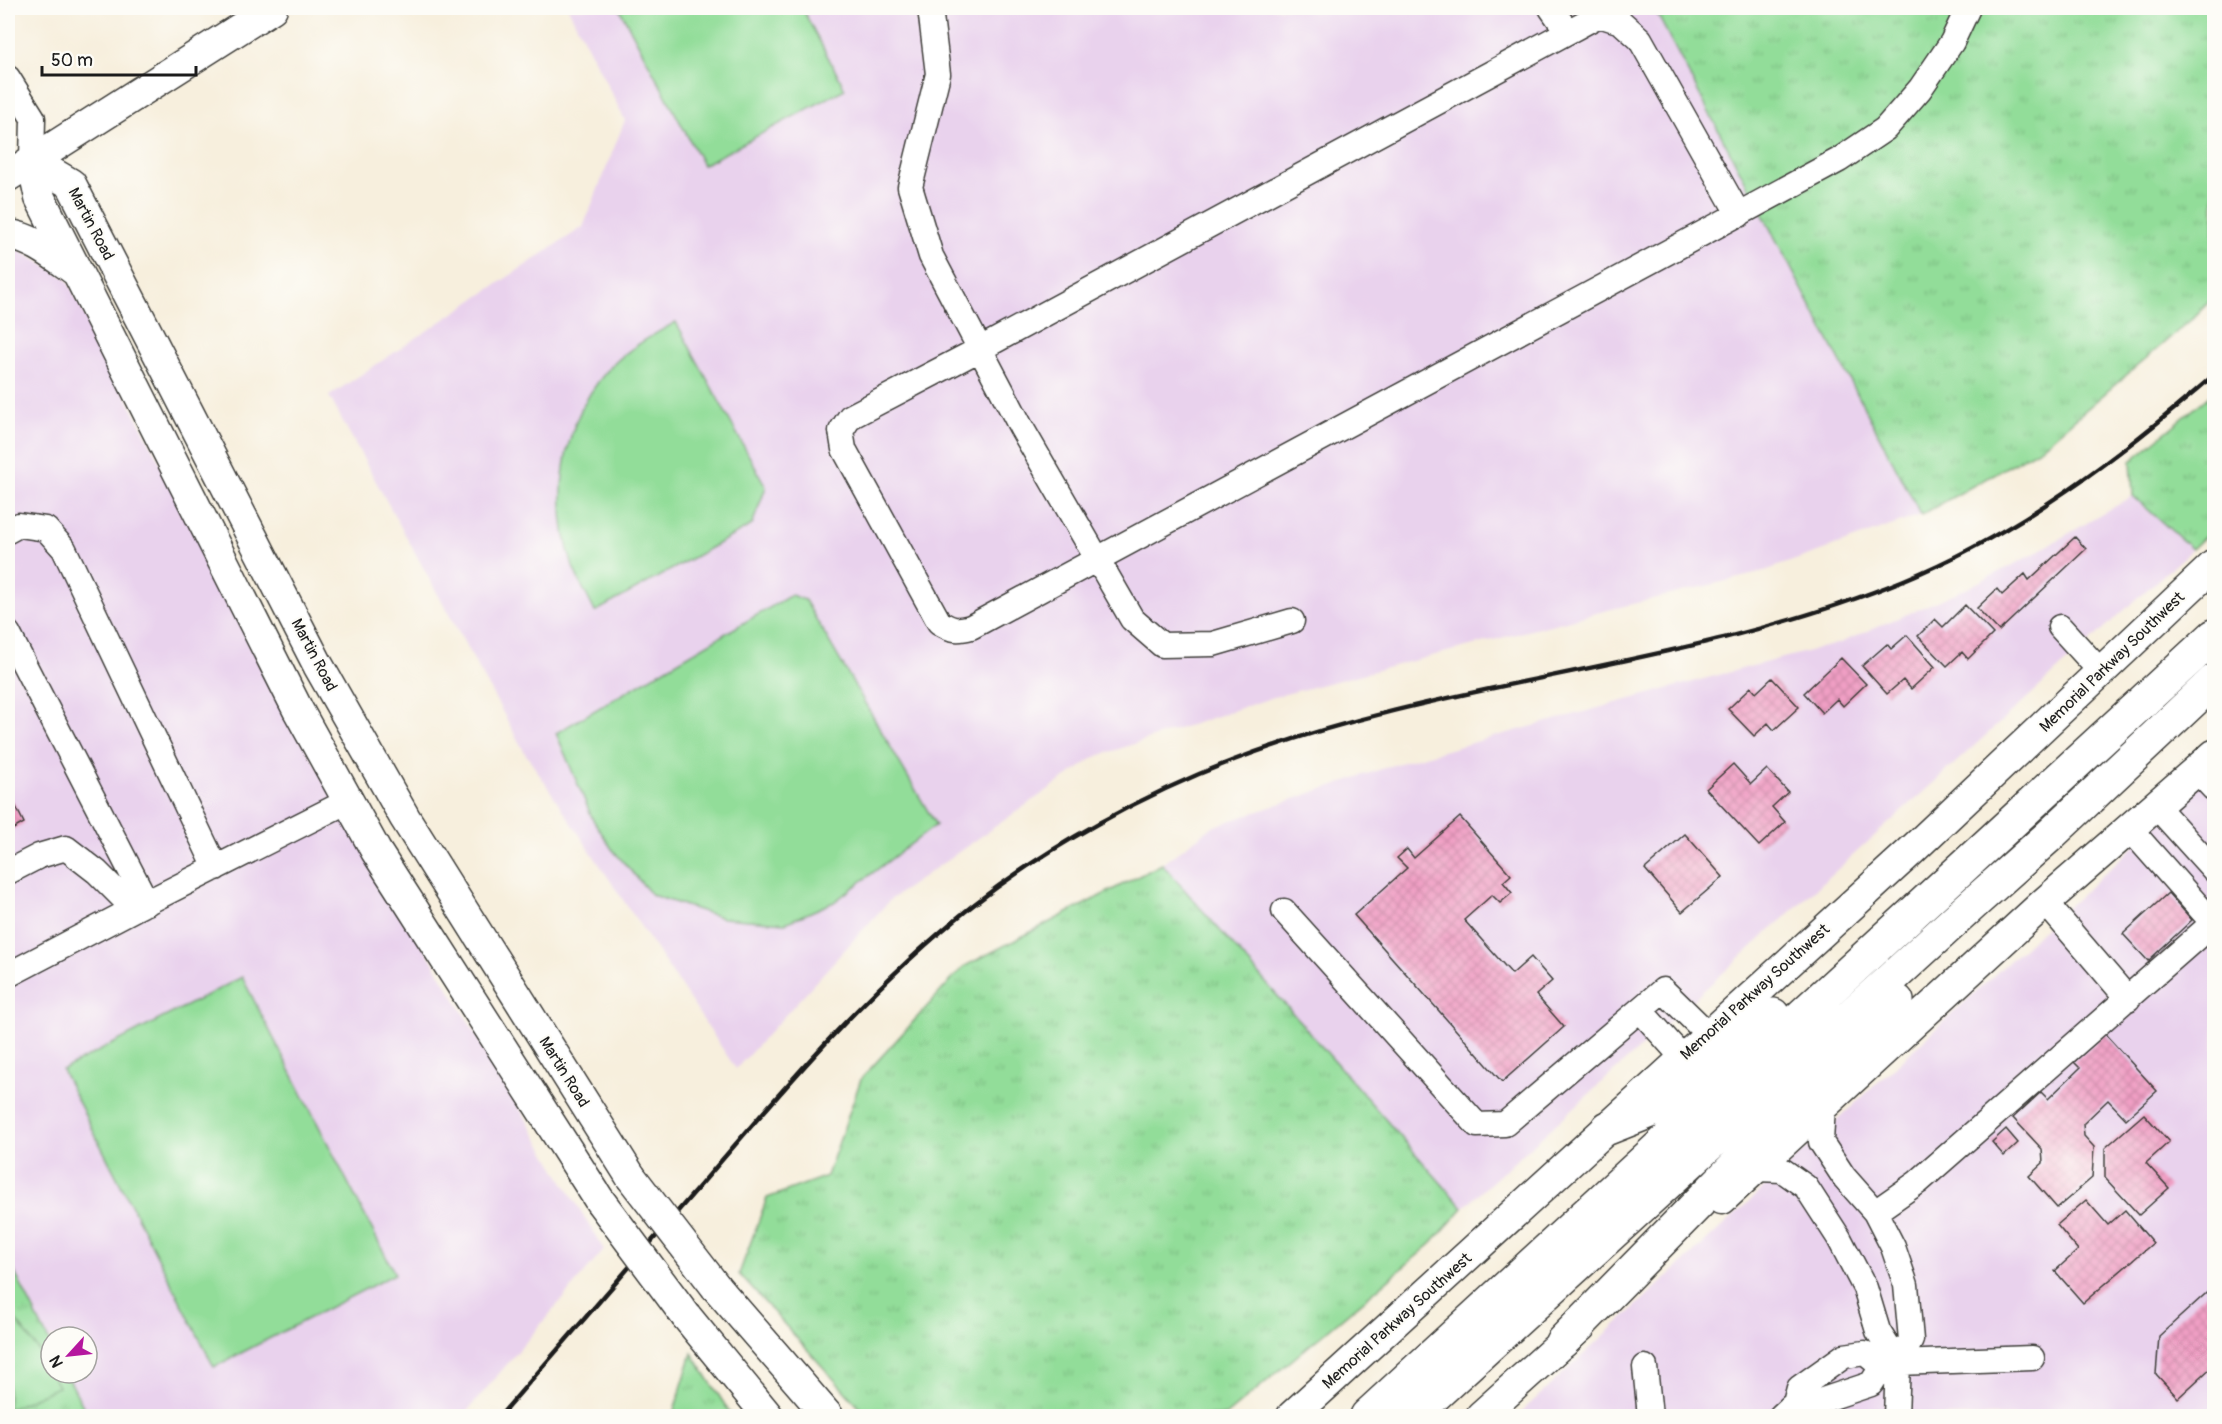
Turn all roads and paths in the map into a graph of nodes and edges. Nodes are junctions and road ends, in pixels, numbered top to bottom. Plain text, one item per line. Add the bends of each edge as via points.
1 (273, 8) edge
2 (930, 8) edge
3 (1551, 8) edge
4 (1968, 8) edge
5 (1567, 31) junction
6 (8, 78) edge
7 (20, 169) edge
8 (1739, 215) junction
9 (8, 235) edge
10 (76, 272) junction
11 (980, 349) junction
12 (8, 531) edge
13 (1097, 559) junction
14 (2214, 565) edge
15 (1292, 621) dead end
16 (2060, 627) dead end
17 (8, 633) edge
18 (2214, 636) edge
19 (2102, 673) junction
20 (2214, 681) edge
21 (2209, 771) edge
22 (348, 801) junction
23 (2157, 807) junction
24 (2130, 829) junction
25 (216, 868) junction
26 (2214, 870) edge
27 (8, 872) edge
28 (1949, 880) junction
29 (1975, 902) junction
30 (2044, 902) junction
31 (141, 906) junction
32 (1284, 911) dead end
33 (8, 975) edge
34 (2128, 999) junction
35 (1640, 1010) junction
36 (1709, 1035) junction
37 (1683, 1058) junction
38 (1823, 1106) junction
39 (1608, 1128) junction
40 (1756, 1169) junction
41 (1875, 1212) junction
42 (1562, 1342) junction
43 (2032, 1358) dead end
44 (1890, 1365) junction
45 (1645, 1367) dead end
46 (1788, 1410) edge
47 (768, 1416) edge
48 (828, 1416) edge
49 (1292, 1416) edge
50 (1367, 1416) edge
51 (1412, 1416) edge
52 (1481, 1416) edge
53 (1650, 1416) edge
54 (1896, 1416) edge

1 - 7 main road
2 - 11 street via 938,74 910,187 931,256
3 - 5 street
4 - 8 street via 1933,71 1885,129 1839,160
5 - 8 street via 1599,15 1622,22 1640,39
5 - 11 street
6 - 7 street via 33,118
7 - 10 main road, Martin Road via 40,198
7 - 48 main road, Martin Road, bridge via 71,184 318,665 405,818 630,1177 716,1287
8 - 13 street
9 - 10 main road via 53,255
10 - 22 main road, Martin Road
11 - 13 street
11 - 13 street via 850,417 841,430 844,449 939,622 951,630 971,627
12 - 25 street via 19,525 46,529 64,549
13 - 15 street via 1132,619 1162,645 1213,644
14 - 19 main road, Memorial Parkway Southwest
16 - 19 street
17 - 31 street
18 - 28 highway
19 - 36 main road, Memorial Parkway Southwest
20 - 29 highway
21 - 23 main road
22 - 25 street
22 - 47 main road, Martin Road, bridge via 600,1201 686,1316
23 - 24 main road
23 - 26 street
24 - 30 main road
24 - 34 street via 2213,923
25 - 31 street
27 - 31 street via 66,848
28 - 39 highway via 1898,905 1817,980 1651,1111
28 - 50 highway
29 - 42 highway via 1942,955
29 - 51 highway
30 - 34 street
30 - 38 main road
31 - 33 street
32 - 35 street via 1477,1125 1505,1124
34 - 41 street via 1918,1182
35 - 36 street via 1663,990
35 - 37 street
36 - 37 main road, Memorial Parkway Southwest
37 - 39 main road, Memorial Parkway Southwest
38 - 40 main road
38 - 41 street via 1821,1142 1844,1177
39 - 49 main road, Memorial Parkway Southwest
40 - 42 main road
40 - 44 street via 1782,1170 1806,1187 1865,1288
41 - 44 street via 1906,1285 1911,1340
42 - 52 main road
43 - 44 street
44 - 46 street via 1871,1384
44 - 46 street via 1865,1353 1844,1356 1799,1388
44 - 54 street
45 - 53 street

